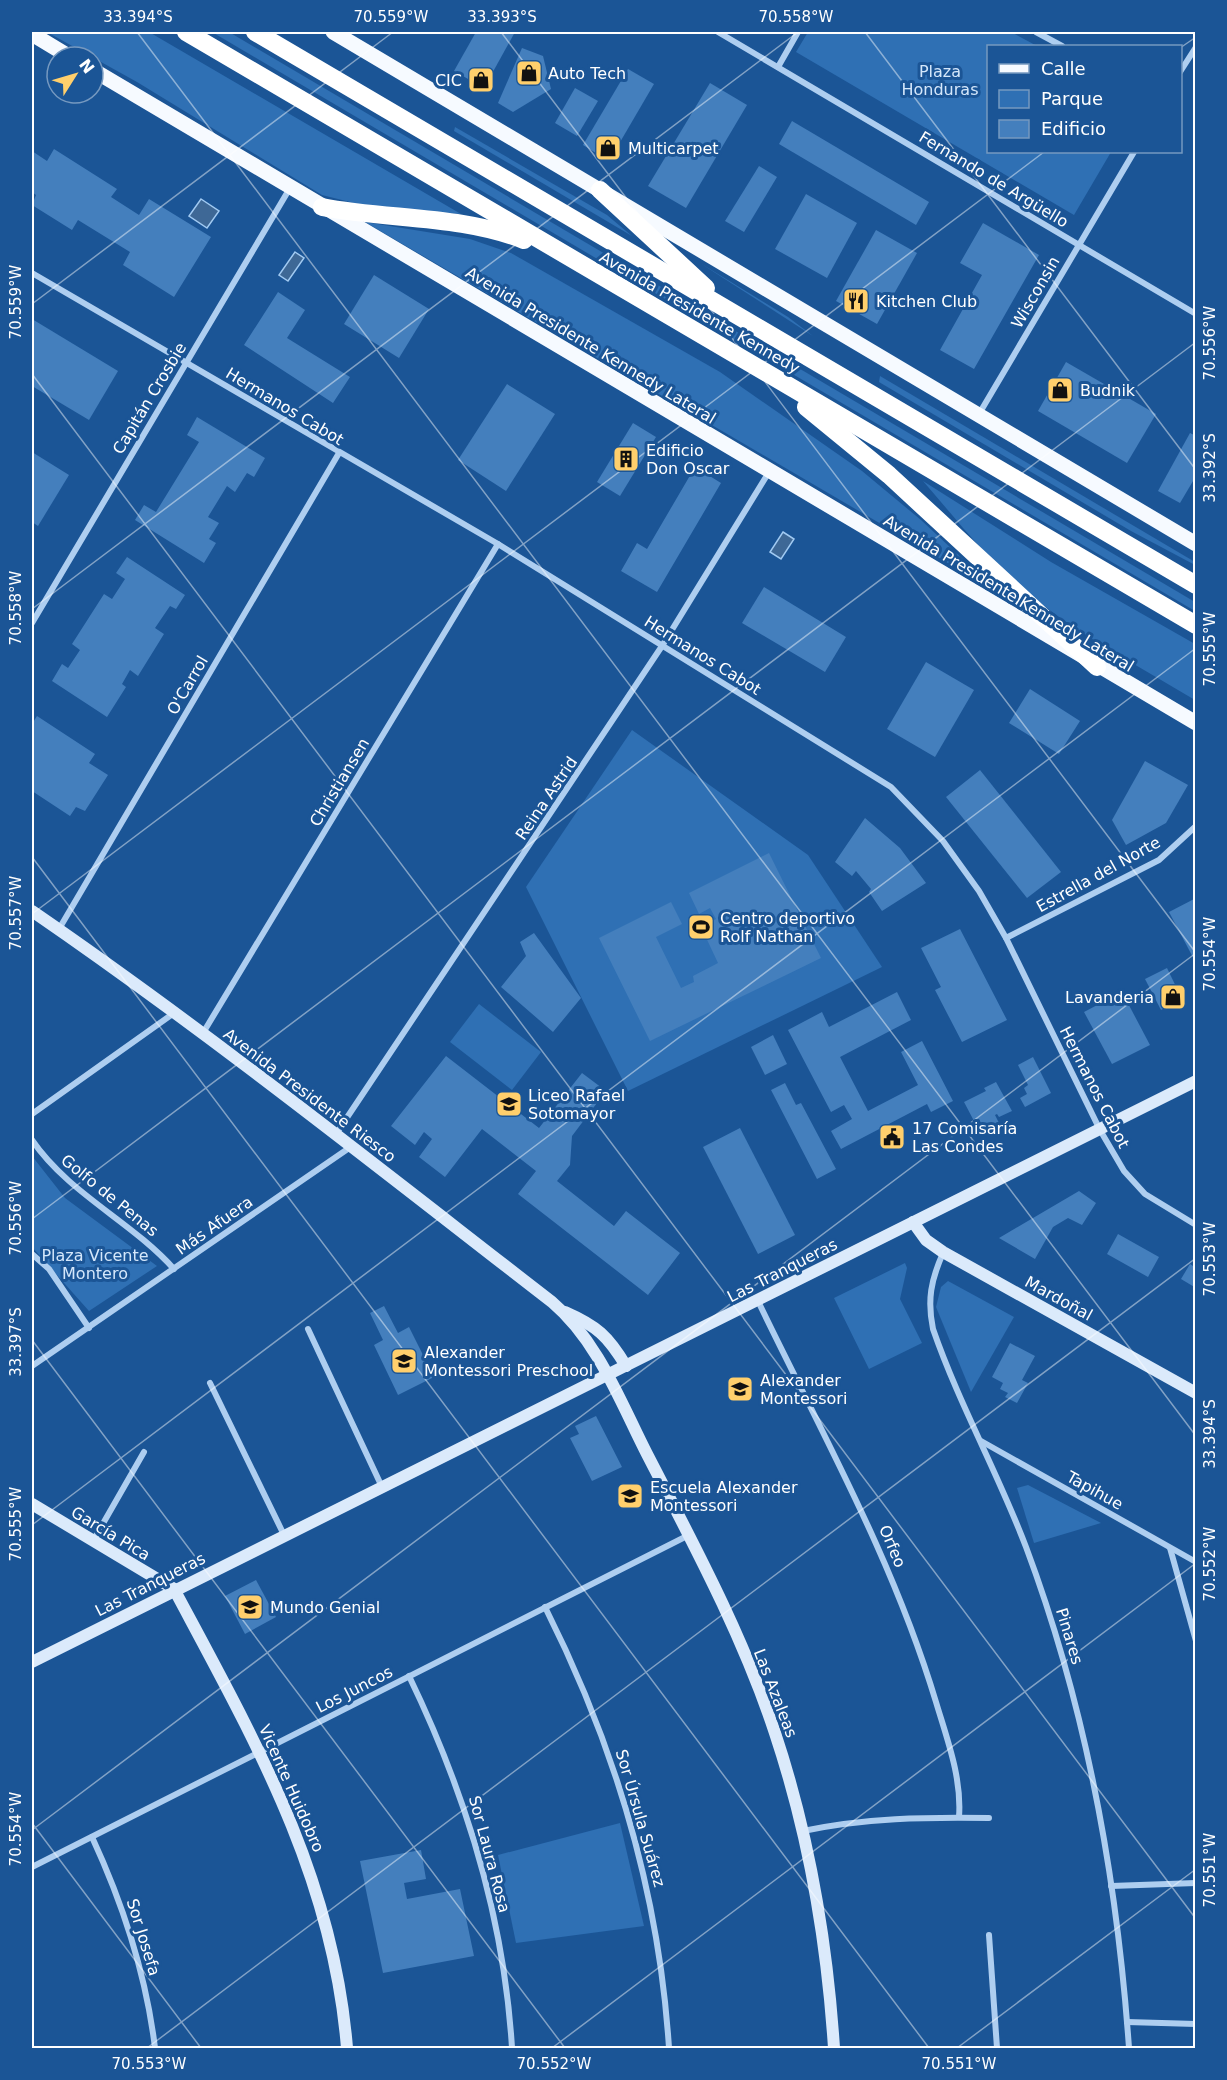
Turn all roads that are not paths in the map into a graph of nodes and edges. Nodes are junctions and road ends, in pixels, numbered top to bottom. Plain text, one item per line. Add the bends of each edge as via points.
1 (186, 32) edge
2 (255, 32) edge
3 (333, 32) edge
4 (718, 32) edge
5 (798, 32) edge
6 (1036, 32) edge
7 (32, 34) edge
8 (1045, 34) edge
9 (50, 45) edge
10 (1061, 45) edge
11 (1196, 47) edge
12 (778, 67) junction
13 (1182, 69) edge
14 (105, 77) edge
15 (1133, 153) edge
16 (290, 188) junction
17 (600, 190) junction
18 (322, 207) junction
19 (1078, 245) junction
20 (571, 258) junction
21 (32, 273) edge
22 (1196, 314) edge
23 (748, 323) junction
24 (185, 363) junction
25 (763, 371) junction
26 (978, 415) junction
27 (339, 453) junction
28 (769, 472) junction
29 (498, 544) junction
30 (1196, 544) edge
31 (1196, 585) edge
32 (32, 623) edge
33 (1196, 625) edge
34 (662, 646) junction
35 (1097, 667) junction
36 (1196, 723) edge
37 (1196, 826) edge
38 (32, 912) edge
39 (58, 930) junction
40 (1006, 938) junction
41 (174, 1013) junction
42 (203, 1033) junction
43 (1196, 1081) edge
44 (32, 1114) edge
45 (1100, 1130) junction
46 (336, 1134) junction
47 (32, 1140) edge
48 (352, 1146) junction
49 (913, 1222) junction
50 (1196, 1225) edge
51 (943, 1252) junction
52 (32, 1254) edge
53 (174, 1269) junction
54 (758, 1301) junction
55 (564, 1312) junction
56 (89, 1328) junction
57 (308, 1329) dead end
58 (32, 1366) edge
59 (626, 1366) junction
60 (607, 1376) junction
61 (210, 1383) dead end
62 (1196, 1394) edge
63 (981, 1441) junction
64 (144, 1452) dead end
65 (382, 1486) junction
66 (32, 1504) edge
67 (284, 1535) junction
68 (688, 1535) junction
69 (93, 1541) junction
70 (1170, 1548) junction
71 (1196, 1562) edge
72 (174, 1589) junction
73 (545, 1608) junction
74 (1196, 1641) edge
75 (32, 1662) edge
76 (409, 1676) junction
77 (260, 1751) junction
78 (959, 1817) junction
79 (989, 1818) dead end
80 (803, 1831) junction
81 (92, 1837) junction
82 (32, 1867) edge
83 (1196, 1884) edge
84 (1111, 1886) junction
85 (989, 1935) dead end
86 (1127, 2022) junction
87 (1196, 2024) edge
88 (155, 2049) edge
89 (347, 2049) edge
90 (512, 2049) edge
91 (669, 2049) edge
92 (834, 2049) edge
93 (998, 2049) edge
94 (1129, 2049) edge

1 - 20 highway, Avenida Presidente Kennedy
2 - 23 highway, Avenida Presidente Kennedy
3 - 17 main road
4 - 12 street, Fernando de Argüello
5 - 12 street
6 - 8 street
7 - 9 main road
8 - 10 street
11 - 13 street
12 - 19 street, Fernando de Argüello
14 - 16 main road, Avenida Presidente Kennedy Lateral
15 - 19 street, Wisconsin
16 - 18 main road, Avenida Presidente Kennedy Lateral
16 - 24 street, Capitán Crosbie
17 - 23 highway via 677,264
17 - 26 main road
18 - 20 highway via 464,223 514,236
18 - 28 main road, Avenida Presidente Kennedy Lateral
19 - 22 street, Fernando de Argüello
19 - 26 street, Wisconsin
20 - 25 highway, Avenida Presidente Kennedy
21 - 24 street, Hermanos Cabot
23 - 31 highway, Avenida Presidente Kennedy
24 - 27 street, Hermanos Cabot
24 - 32 street, Capitán Crosbie
25 - 33 highway, Avenida Presidente Kennedy
25 - 35 highway via 889,475
26 - 30 main road
27 - 29 street, Hermanos Cabot
27 - 39 street, O'Carrol
28 - 34 street, Reina Astrid
28 - 35 main road, Avenida Presidente Kennedy Lateral
29 - 34 street, Hermanos Cabot
29 - 42 street, Christiansen
34 - 40 street, Hermanos Cabot via 891,787 943,841
34 - 46 street, Reina Astrid
35 - 36 main road, Avenida Presidente Kennedy Lateral
37 - 40 street, Estrella del Norte via 1160,860
38 - 39 main road, Avenida Presidente Riesco
39 - 41 main road, Avenida Presidente Riesco
40 - 45 street, Hermanos Cabot
41 - 42 main road, Avenida Presidente Riesco
41 - 44 street
42 - 46 main road, Avenida Presidente Riesco
43 - 45 main road, Las Tranqueras
45 - 49 main road, Las Tranqueras
45 - 50 street, Hermanos Cabot via 1134,1183 1158,1204
46 - 48 main road, Avenida Presidente Riesco
47 - 53 street, Golfo de Penas via 66,1180 145,1240
48 - 53 street, Más Afuera
48 - 55 main road, Avenida Presidente Riesco
49 - 51 main road, Mardoñal via 926,1240
49 - 54 main road, Las Tranqueras
51 - 62 main road, Mardoñal
51 - 63 street, Pinares via 929,1291 931,1318 943,1357
52 - 56 street via 49,1269
53 - 56 street, Más Afuera
54 - 59 main road, Las Tranqueras
54 - 78 street, Orfeo via 860,1504 898,1593 944,1731 958,1788
55 - 59 main road, Avenida Presidente Riesco via 590,1323 611,1340
55 - 60 main road, Avenida Presidente Riesco via 594,1349
56 - 58 street, Más Afuera
57 - 65 street
59 - 60 main road, Las Tranqueras
60 - 65 main road, Las Tranqueras
60 - 68 main road, Las Azaleas
61 - 67 street
63 - 70 street, Tapihue
63 - 84 street, Pinares via 1025,1545 1061,1652 1090,1765
64 - 69 street
65 - 67 main road, Las Tranqueras
66 - 69 main road, García Pica
67 - 72 main road, Las Tranqueras
68 - 73 street, Los Juncos
68 - 80 main road, Las Azaleas via 737,1638 767,1713
69 - 72 main road, García Pica
70 - 71 street, Tapihue
70 - 74 street
72 - 75 main road, Las Tranqueras
72 - 77 main road, Vicente Huidobro
73 - 76 street, Los Juncos
73 - 91 street, Sor Úrsula Suárez via 583,1687 628,1812 657,1941
76 - 77 street, Los Juncos
76 - 90 street, Sor Laura Rosa via 455,1781 483,1870 501,1952
77 - 81 street, Los Juncos
77 - 89 main road, Vicente Huidobro via 290,1816 315,1885 333,1958
78 - 79 street
78 - 80 street via 876,1819
80 - 92 main road, Las Azaleas via 825,1951
81 - 82 street, Los Juncos
81 - 88 street, Sor Josefa via 136,1952
83 - 84 street
84 - 86 street, Pinares
85 - 93 street
86 - 87 street
86 - 94 street, Pinares

